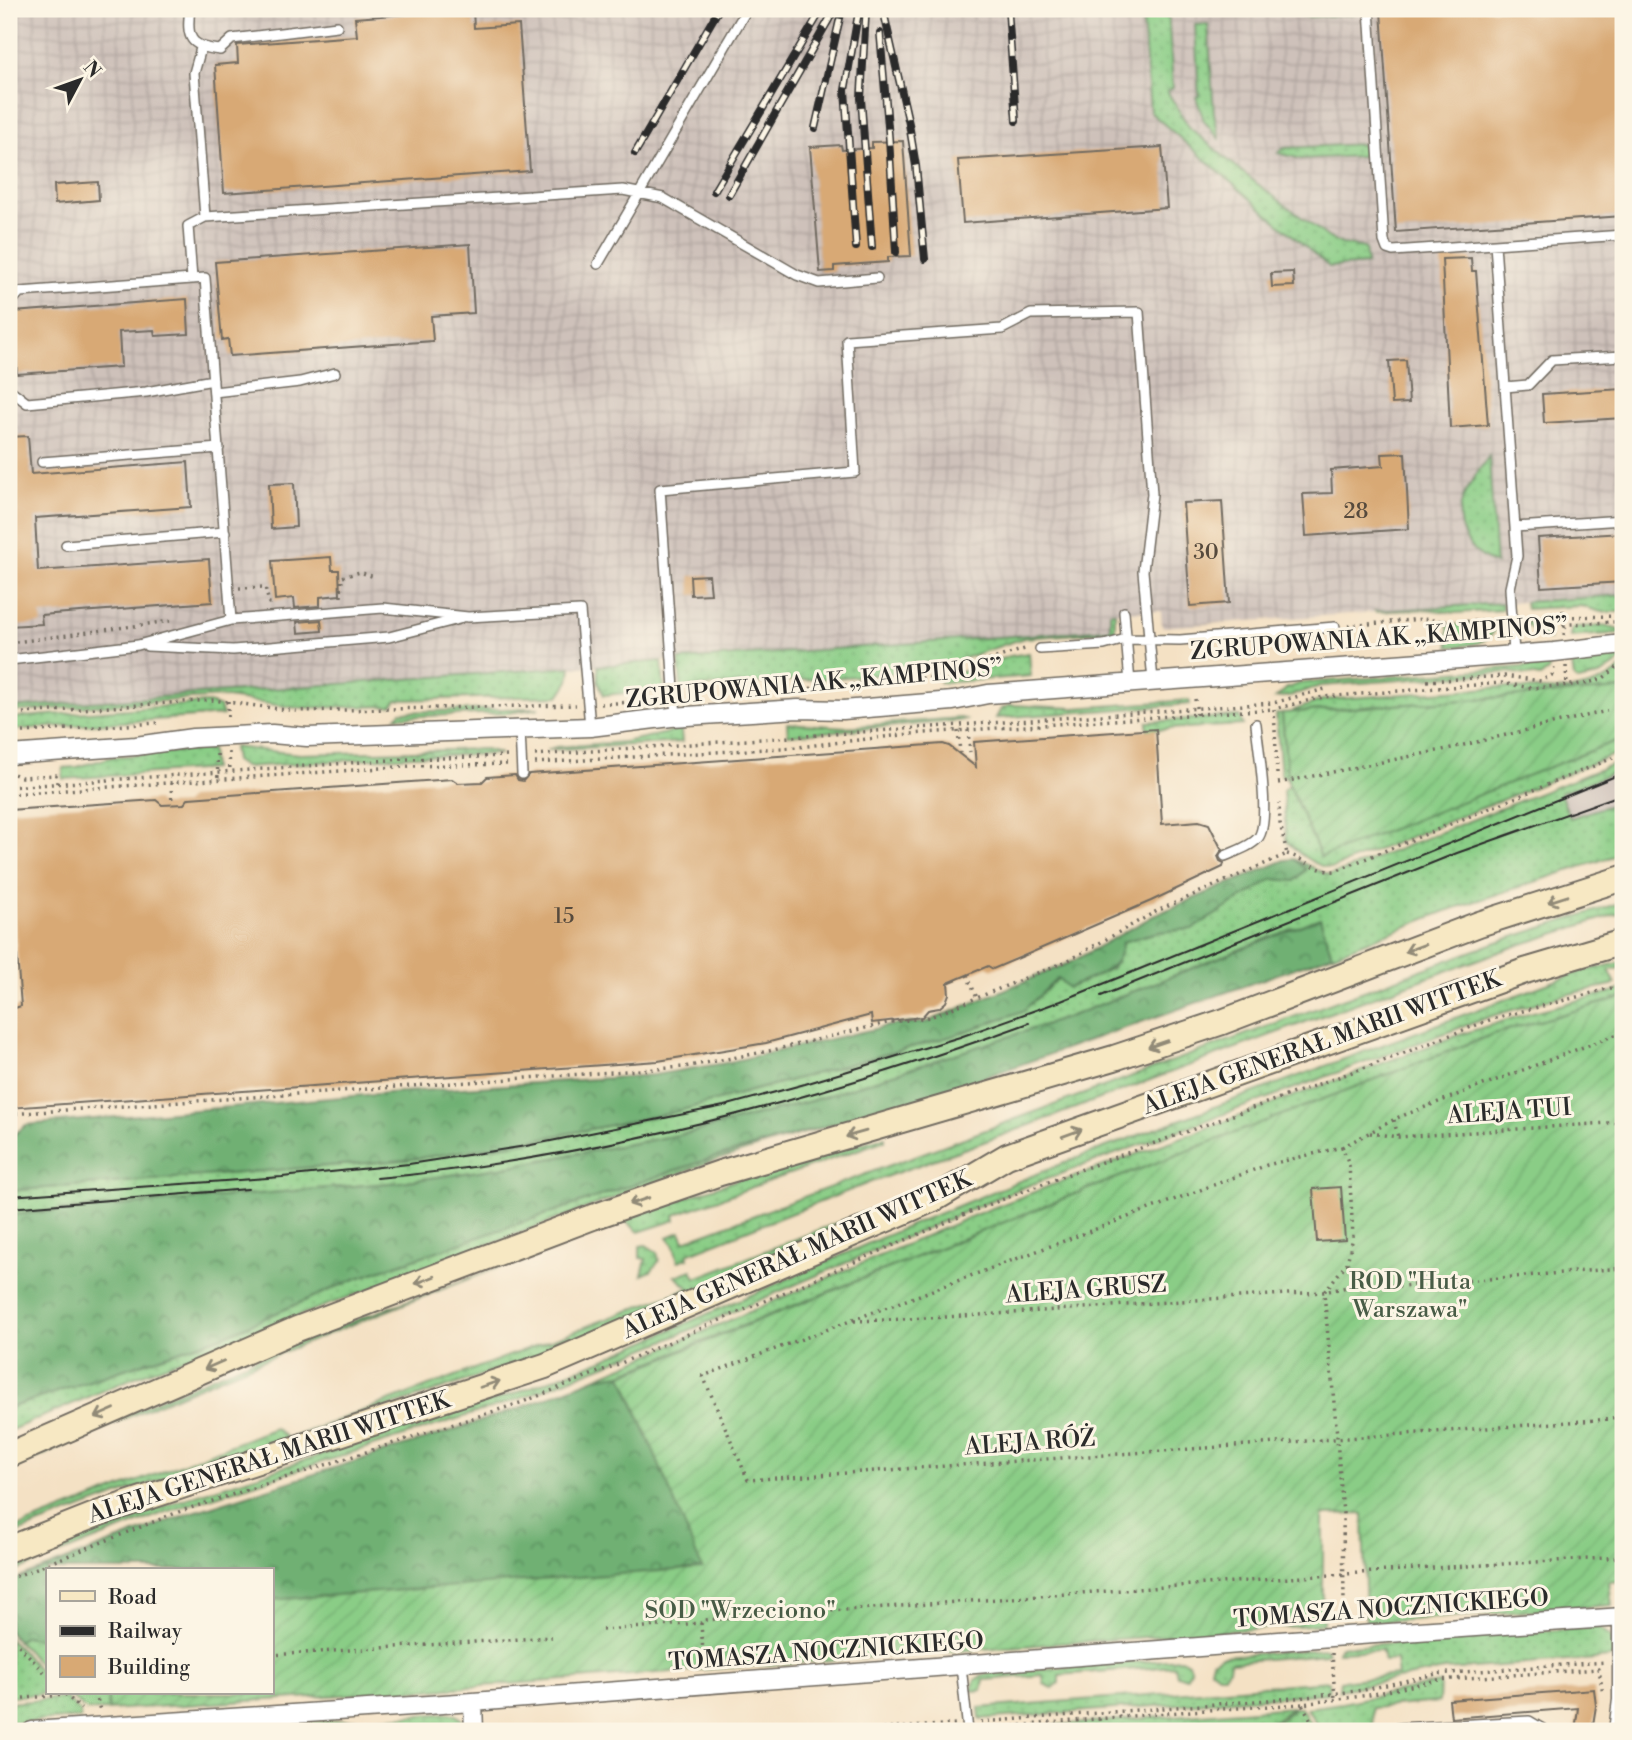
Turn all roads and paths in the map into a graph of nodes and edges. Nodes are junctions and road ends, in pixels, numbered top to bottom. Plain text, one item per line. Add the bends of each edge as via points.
1 (190, 9) edge
2 (747, 9) edge
3 (1368, 9) edge
4 (337, 26) dead end
5 (201, 48) junction
6 (640, 192) junction
7 (205, 217) junction
8 (1623, 235) edge
9 (1495, 244) junction
10 (598, 264) dead end
11 (877, 278) dead end
12 (192, 279) junction
13 (9, 304) edge
14 (1623, 356) edge
15 (335, 373) dead end
16 (213, 380) junction
17 (9, 384) edge
18 (1505, 387) junction
19 (214, 392) junction
20 (219, 449) junction
21 (42, 462) dead end
22 (1623, 520) edge
23 (1515, 527) junction
24 (225, 532) junction
25 (66, 545) dead end
26 (374, 577) dead end
27 (237, 588) dead end
28 (331, 598) dead end
29 (281, 602) dead end
30 (1563, 610) dead end
31 (1124, 612) dead end
32 (1623, 616) edge
33 (468, 617) junction
34 (1552, 617) junction
35 (1563, 617) junction
36 (181, 619) dead end
37 (1512, 619) junction
38 (231, 620) junction
39 (1614, 622) dead end
40 (1335, 627) joint
41 (1564, 632) junction
42 (1149, 638) junction
43 (1126, 639) junction
44 (1553, 639) dead end
45 (1564, 639) dead end
46 (9, 643) edge
47 (1623, 644) edge
48 (138, 645) junction
49 (1040, 649) joint
50 (1514, 654) junction
51 (9, 660) edge
52 (1623, 663) edge
53 (1566, 664) dead end
54 (1554, 665) dead end
55 (1153, 681) junction
56 (1423, 682) dead end
57 (1130, 683) junction
58 (1567, 686) junction
59 (1328, 689) dead end
60 (802, 690) dead end
61 (1195, 699) dead end
62 (228, 701) junction
63 (638, 702) dead end
64 (589, 704) junction
65 (1196, 708) junction
66 (1274, 709) junction
67 (1608, 711) dead end
68 (9, 714) edge
69 (1196, 715) junction
70 (676, 716) junction
71 (160, 723) dead end
72 (228, 723) dead end
73 (1256, 724) dead end
74 (590, 727) junction
75 (520, 730) junction
76 (958, 730) junction
77 (968, 730) junction
78 (9, 733) edge
79 (229, 747) dead end
80 (216, 749) dead end
81 (970, 752) dead end
82 (960, 753) dead end
83 (9, 755) edge
84 (1623, 756) edge
85 (522, 765) junction
86 (230, 771) junction
87 (218, 772) junction
88 (9, 775) edge
89 (218, 780) junction
90 (171, 783) junction
91 (57, 784) junction
92 (9, 787) edge
93 (57, 790) junction
94 (9, 794) edge
95 (1279, 796) dead end
96 (172, 804) dead end
97 (1287, 855) junction
98 (1224, 856) dead end
99 (1623, 878) edge
100 (1623, 942) edge
101 (967, 975) dead end
102 (1623, 985) edge
103 (977, 998) junction
104 (1623, 1032) edge
105 (9, 1114) edge
106 (1394, 1120) junction
107 (1623, 1122) edge
108 (1368, 1133) junction
109 (1398, 1137) junction
110 (1342, 1147) junction
111 (1347, 1262) junction
112 (1623, 1268) edge
113 (1370, 1285) junction
114 (1324, 1292) junction
115 (851, 1321) junction
116 (1623, 1418) edge
117 (1337, 1439) junction
118 (9, 1455) edge
119 (9, 1549) edge
120 (1623, 1557) edge
121 (1343, 1576) junction
122 (9, 1578) edge
123 (1623, 1617) edge
124 (701, 1623) junction
125 (602, 1630) dead end
126 (9, 1635) edge
127 (552, 1637) dead end
128 (1331, 1637) junction
129 (273, 1655) edge
130 (1622, 1661) edge
131 (961, 1666) junction
132 (46, 1674) edge
133 (705, 1677) junction
134 (1335, 1693) junction
135 (65, 1694) edge
136 (96, 1694) edge
137 (9, 1699) edge
138 (1335, 1699) junction
139 (1622, 1700) edge
140 (473, 1702) junction
141 (1302, 1704) junction
142 (87, 1716) dead end
143 (1099, 1719) junction
144 (116, 1725) junction
145 (968, 1728) edge
146 (1014, 1729) edge
147 (32, 1731) edge
148 (474, 1731) edge
149 (855, 1731) edge
150 (944, 1731) edge
151 (951, 1731) edge
152 (1102, 1731) edge
153 (1317, 1731) edge
154 (1387, 1731) edge
155 (1546, 1731) edge
156 (1618, 1731) edge

1 - 5 lane via 190,38
2 - 6 lane
3 - 9 lane via 1386,247 1393,251
4 - 5 lane via 232,39 220,50
5 - 7 lane via 194,73
6 - 7 lane
6 - 10 lane
6 - 11 lane via 663,198 797,275 819,283
7 - 12 lane via 188,226
8 - 9 lane
9 - 18 lane
12 - 13 lane via 20,292
12 - 16 lane via 205,278
14 - 18 lane via 1552,360 1528,385
15 - 19 lane
16 - 17 lane via 146,392 27,403
16 - 19 lane
18 - 23 lane
19 - 20 lane
20 - 21 lane
20 - 24 lane
22 - 23 lane
23 - 37 lane
24 - 25 lane
24 - 38 lane
26 - 28 path via 360,572 342,577 343,597
27 - 29 path via 265,587 269,603
30 - 35 path
31 - 43 lane
32 - 35 path
33 - 38 lane via 383,608
33 - 48 lane via 389,637 233,650
33 - 64 lane via 580,611
34 - 35 path
34 - 37 path
34 - 44 path
35 - 41 path
36 - 46 path
37 - 40 path via 1422,619
37 - 50 lane
38 - 48 lane
39 - 41 path via 1574,623
40 - 42 lane via 1180,640
41 - 45 path
42 - 43 lane
42 - 55 lane
42 - 70 lane via 1143,571 1152,494 1139,312 1031,314 1002,329 847,340 855,472 660,489
43 - 49 lane
43 - 57 lane
47 - 50 street, ZGRUPOWANIA AK „KAMPINOS”
48 - 51 lane
49 - 60 path via 1021,649 928,678
50 - 55 street, ZGRUPOWANIA AK „KAMPINOS”
52 - 58 path via 1596,682
53 - 58 path
54 - 56 path via 1552,676 1541,681 1504,676
55 - 57 street, ZGRUPOWANIA AK „KAMPINOS”
57 - 70 street, ZGRUPOWANIA AK „KAMPINOS” via 843,710
58 - 66 path via 1528,688 1501,683 1323,697
59 - 65 path via 1273,703
61 - 65 path
62 - 64 path via 295,711
62 - 68 path
62 - 72 path
63 - 64 path
64 - 74 lane
65 - 69 path
65 - 85 path
66 - 67 path via 1278,783
66 - 69 path
69 - 77 path
70 - 74 street, ZGRUPOWANIA AK „KAMPINOS”
71 - 78 path
73 - 98 lane via 1263,825 1254,841
74 - 75 street, ZGRUPOWANIA AK „KAMPINOS”
75 - 83 street, ZGRUPOWANIA AK „KAMPINOS” via 199,737
75 - 85 lane
76 - 77 path
76 - 82 path
76 - 85 path via 798,747
77 - 81 path
79 - 86 path
80 - 87 path
84 - 97 path via 1335,871
85 - 86 path via 411,759
85 - 89 path via 411,766
86 - 87 path
87 - 89 path
87 - 91 path
88 - 91 path via 56,775
89 - 90 path
90 - 93 path
90 - 96 path
91 - 92 path
91 - 93 path
93 - 94 path
95 - 97 path
97 - 103 path via 1157,911 1068,961
99 -> 118 main road via 1479,924 1114,1058 720,1173 593,1217 297,1329
119 -> 100 main road, ALEJA GENERAŁ MARII WITTEK via 100,1513 545,1366 936,1198 1007,1156 1499,980
101 - 103 path
102 - 122 path via 1492,1019 1077,1171 523,1402 181,1511
103 - 105 path via 921,1019 684,1067
104 - 106 path
106 - 108 path
106 - 109 path
107 - 109 path, ALEJA TUI
108 - 109 path, ALEJA TUI
108 - 110 path
110 - 111 path via 1349,1164 1353,1237
110 - 115 path via 1267,1165
111 - 113 path
111 - 114 path
112 - 113 path, ALEJA GRUSZ
113 - 114 path, ALEJA GRUSZ
114 - 115 path, ALEJA GRUSZ
114 - 117 path
115 - 117 path, ALEJA RÓŻ via 703,1376 748,1480
116 - 117 path, ALEJA RÓŻ
117 - 121 path
120 - 121 path
121 - 124 path
121 - 128 path via 1344,1604
123 - 128 street, TOMASZA NOCZNICKIEGO
123 - 130 street
124 - 125 path
124 - 133 path
126 - 132 path
127 - 129 path
128 - 131 street, TOMASZA NOCZNICKIEGO
128 - 134 path
130 - 134 path via 1436,1674
130 - 139 street
131 - 133 street, TOMASZA NOCZNICKIEGO
131 - 145 lane
133 - 140 street, TOMASZA NOCZNICKIEGO
134 - 138 path
134 - 145 path
135 - 137 path
135 - 142 path
136 - 144 path via 100,1714 114,1713
138 - 139 path via 1438,1680 1599,1669 1605,1700
138 - 141 path
139 - 156 street
140 - 144 street, TOMASZA NOCZNICKIEGO
140 - 148 street
141 - 143 path
141 - 153 path
143 - 146 path
143 - 152 path
144 - 147 street, TOMASZA NOCZNICKIEGO
145 - 146 path
145 - 149 path
145 - 151 path
150 - 151 path
154 - 155 lane via 1529,1721

